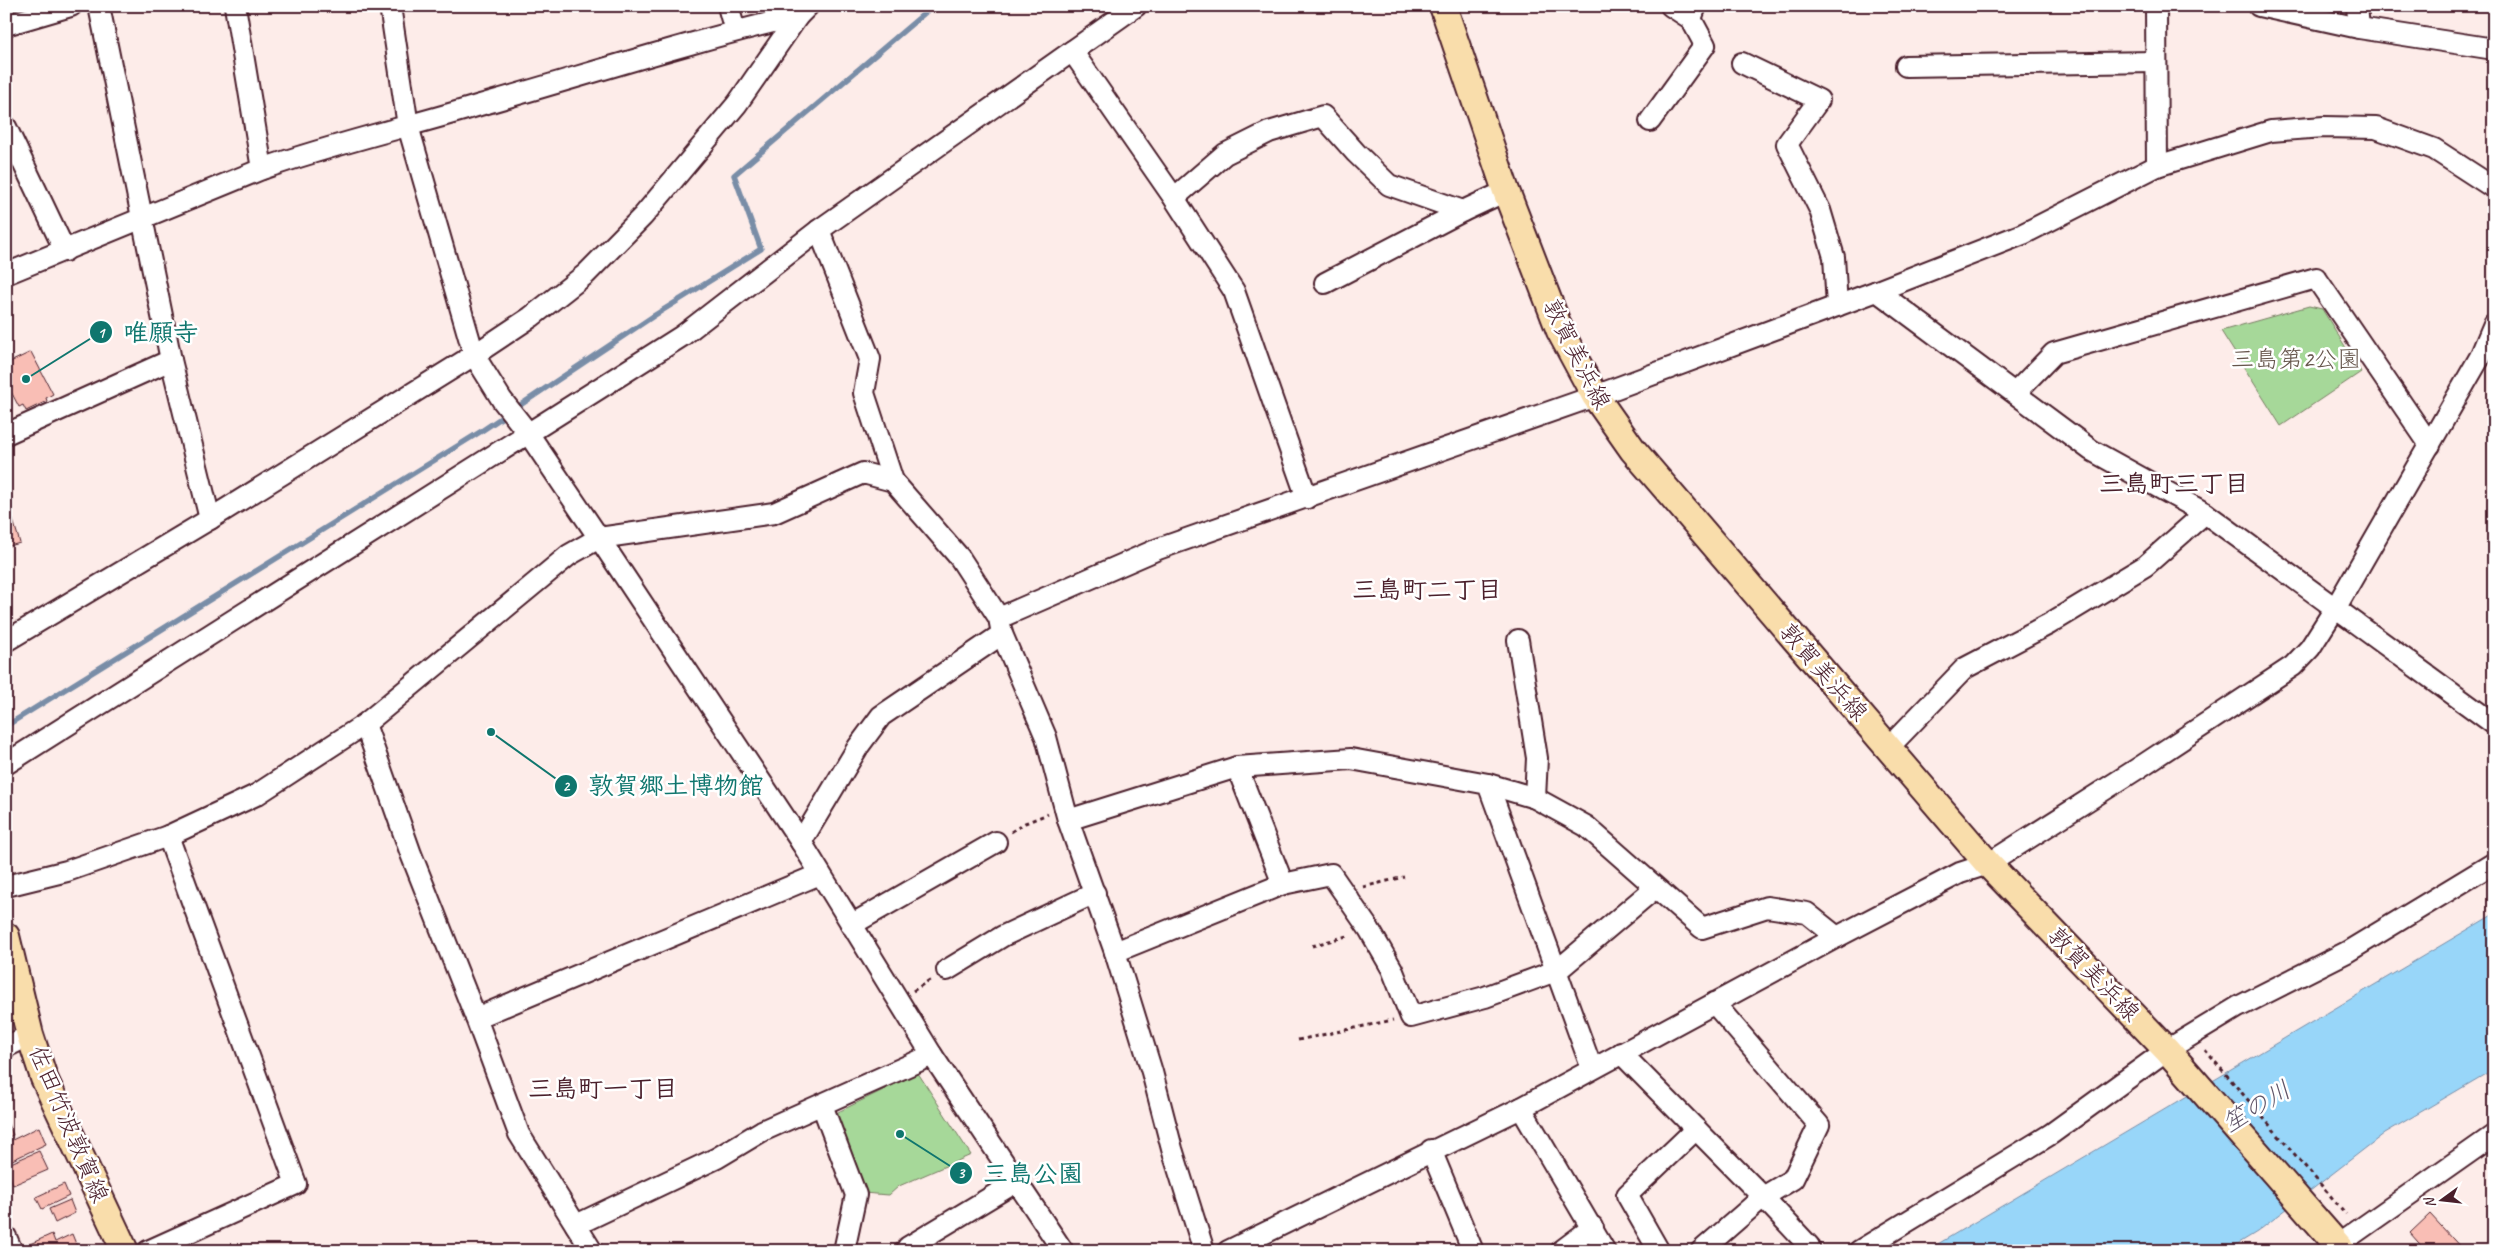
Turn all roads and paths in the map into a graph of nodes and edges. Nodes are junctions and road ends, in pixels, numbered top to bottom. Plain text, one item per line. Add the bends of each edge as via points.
1 (71, 6) edge
2 (99, 6) edge
3 (235, 6) edge
4 (390, 6) edge
5 (728, 6) edge
6 (1136, 6) edge
7 (1444, 6) edge
8 (1671, 6) edge
9 (2156, 6) edge
10 (2259, 6) edge
11 (2357, 6) edge
12 (803, 11) edge
13 (1694, 12) edge
14 (6, 25) edge
15 (2359, 28) junction
16 (735, 31) junction
17 (2494, 49) edge
18 (1072, 51) junction
19 (2156, 62) junction
20 (1742, 63) dead end
21 (1906, 66) dead end
22 (1650, 121) dead end
23 (408, 126) junction
24 (6, 127) edge
25 (2156, 166) junction
26 (262, 169) junction
27 (2494, 188) edge
28 (1506, 191) junction
29 (1174, 198) junction
30 (1463, 211) junction
31 (141, 220) junction
32 (819, 230) junction
33 (65, 251) junction
34 (6, 274) edge
35 (1326, 283) dead end
36 (1877, 291) junction
37 (1837, 306) junction
38 (2494, 324) edge
39 (474, 355) junction
40 (171, 360) junction
41 (2015, 393) junction
42 (1594, 396) junction
43 (523, 427) junction
44 (6, 434) edge
45 (2430, 445) junction
46 (893, 481) junction
47 (1307, 498) junction
48 (2205, 512) junction
49 (210, 519) junction
50 (599, 538) junction
51 (2336, 607) junction
52 (1001, 626) junction
53 (1518, 640) dead end
54 (6, 642) edge
55 (365, 724) junction
56 (2494, 724) edge
57 (1890, 746) junction
58 (6, 764) edge
59 (1237, 767) junction
60 (1488, 784) junction
61 (1535, 798) junction
62 (1066, 814) junction
63 (168, 836) junction
64 (801, 842) junction
65 (996, 842) joint
66 (1988, 864) junction
67 (2494, 864) edge
68 (820, 874) junction
69 (1404, 877) dead end
70 (1283, 884) junction
71 (6, 886) edge
72 (1655, 888) junction
73 (1342, 892) junction
74 (1095, 893) junction
75 (851, 925) junction
76 (1369, 929) junction
77 (6, 936) edge
78 (1837, 937) junction
79 (1312, 946) dead end
80 (1116, 952) junction
81 (946, 970) joint
82 (1558, 970) junction
83 (898, 1001) junction
84 (1714, 1003) junction
85 (1411, 1017) junction
86 (476, 1018) junction
87 (30, 1035) junction
88 (1298, 1040) dead end
89 (6, 1047) edge
90 (2203, 1048) dead end
91 (2167, 1050) junction
92 (1621, 1053) junction
93 (932, 1055) junction
94 (1592, 1069) junction
95 (822, 1105) junction
96 (1520, 1108) junction
97 (1696, 1129) junction
98 (2494, 1135) edge
99 (1431, 1150) junction
100 (1016, 1182) junction
101 (1763, 1197) junction
102 (2346, 1214) dead end
103 (576, 1225) junction
104 (1593, 1227) junction
105 (6, 1237) edge
106 (1809, 1246) dead end
107 (2335, 1246) edge
108 (12, 1251) edge
109 (125, 1251) edge
110 (148, 1251) edge
111 (592, 1251) edge
112 (844, 1251) edge
113 (910, 1251) edge
114 (1063, 1251) edge
115 (1204, 1251) edge
116 (1228, 1251) edge
117 (1474, 1251) edge
118 (1561, 1251) edge
119 (1605, 1251) edge
120 (1659, 1251) edge
121 (1701, 1251) edge
122 (1859, 1251) edge

1 - 14 street
2 - 31 street
3 - 26 street
4 - 23 street
5 - 16 street
6 - 18 street
7 - 28 main road, 敦賀美浜線
8 - 13 street
9 - 19 street
10 - 15 street
11 - 15 street
12 - 16 street
12 - 39 street via 737,104 643,216 586,274 531,317
13 - 22 street via 1705,45
15 - 17 street
16 - 23 street
18 - 29 street
18 - 32 street
19 - 21 street
19 - 25 street
20 - 37 street via 1819,100 1787,144 1820,210 1834,257
23 - 26 street via 304,154
23 - 39 street
24 - 33 street
25 - 27 street via 2272,131 2376,128 2434,149
25 - 36 street via 2023,234
26 - 31 street
28 - 30 street
28 - 42 main road, 敦賀美浜線 via 1560,330
29 - 30 street via 1225,154 1269,132 1323,116 1389,185
29 - 47 street via 1234,291
30 - 35 street
31 - 33 street
31 - 40 street
32 - 43 street via 682,336
32 - 46 street via 870,359 864,393
33 - 34 street
36 - 37 street
36 - 41 street
37 - 42 street
38 - 45 street via 2480,357
39 - 43 street
39 - 49 street
40 - 44 street
40 - 49 street
41 - 45 street via 2054,353 2316,278
41 - 48 street via 2091,450
42 - 47 street
42 - 57 main road, 敦賀美浜線 via 1671,497
43 - 50 street
43 - 58 street
45 - 51 street
46 - 50 street via 863,473 774,513
46 - 52 street via 960,558
47 - 52 street via 1158,548
48 - 51 street
48 - 57 street via 2145,566 2049,624 1965,668
49 - 54 street
50 - 55 street via 569,555
50 - 64 street
51 - 56 street
51 - 66 street via 2310,648 2293,666
52 - 62 street via 1046,737
52 - 64 street via 881,716 858,747
53 - 61 street via 1537,758
55 - 63 street via 256,794
55 - 86 street via 411,854
57 - 66 main road, 敦賀美浜線
59 - 60 street via 1351,759
59 - 62 street
59 - 70 street
60 - 61 street
60 - 82 street
61 - 72 street via 1586,826
62 - 65 path via 1025,823
62 - 74 street
63 - 71 street via 67,871
63 - 110 street via 296,1184
64 - 68 street
65 - 75 street
66 - 78 street via 1960,873
66 - 91 main road, 敦賀美浜線
67 - 91 street via 2347,952 2238,1007
68 - 75 street
68 - 86 street
69 - 73 path
70 - 73 street via 1331,874
70 - 80 street
72 - 78 street via 1702,928 1767,907 1807,913
72 - 82 street
73 - 76 street
74 - 80 street
74 - 81 street via 1003,936
75 - 83 street
76 - 79 path
76 - 85 street via 1392,969
77 - 87 main road, 佐田竹波敦賀線
78 - 84 street
80 - 115 street
81 - 83 path
82 - 85 street via 1485,997
82 - 94 street
83 - 93 street
84 - 92 street
84 - 101 street via 1819,1125 1793,1179
85 - 88 path
86 - 103 street via 519,1134
87 - 89 street
87 - 109 main road, 佐田竹波敦賀線 via 52,1096
90 - 102 path
91 - 107 main road, 敦賀美浜線
91 - 122 street via 2050,1134
92 - 94 street
92 - 97 street
93 - 95 street
93 - 100 street
94 - 96 street
95 - 103 street via 762,1131 717,1158
95 - 112 street via 856,1195
96 - 99 street
96 - 104 street
97 - 101 street
97 - 120 street via 1627,1195
98 - 107 street
99 - 116 street
99 - 117 street
100 - 113 street via 908,1246
100 - 114 street
101 - 106 street
101 - 121 street
103 - 111 street
104 - 118 street
104 - 119 street
105 - 108 street

